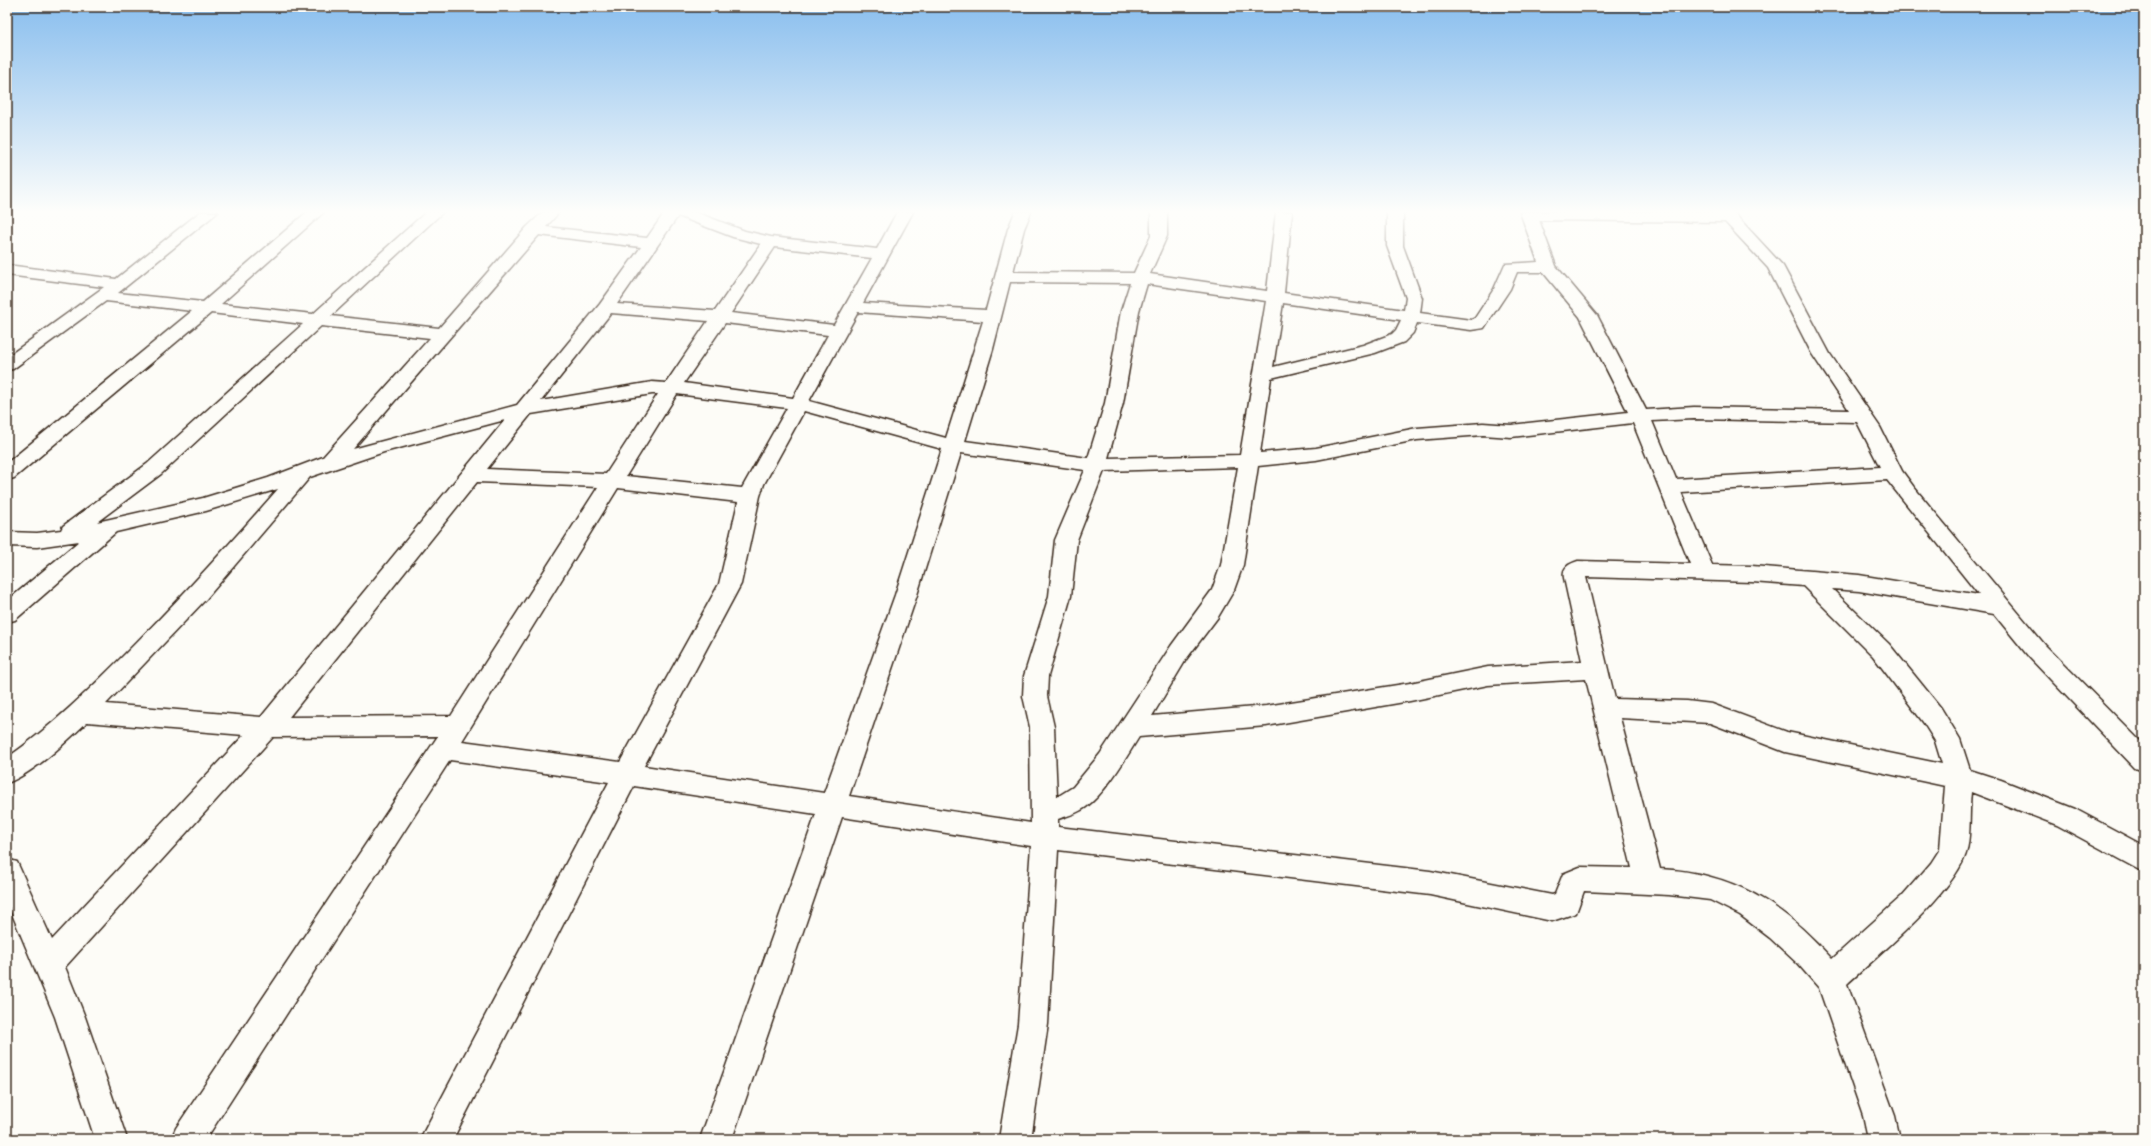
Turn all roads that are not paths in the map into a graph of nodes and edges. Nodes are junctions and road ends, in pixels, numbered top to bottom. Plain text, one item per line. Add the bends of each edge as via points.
1 (142, 265) edge
2 (255, 265) edge
3 (375, 265) edge
4 (502, 265) edge
5 (635, 265) edge
6 (755, 265) edge
7 (876, 265) edge
8 (1007, 265) edge
9 (1146, 265) edge
10 (1278, 265) edge
11 (1402, 265) edge
12 (1775, 265) edge
13 (1548, 267) joint
14 (8, 271) edge
15 (1004, 277) junction
16 (1140, 278) junction
17 (119, 284) junction
18 (102, 296) junction
19 (1275, 298) junction
20 (208, 306) junction
21 (852, 307) junction
22 (606, 308) junction
23 (993, 316) junction
24 (720, 317) junction
25 (1411, 317) junction
26 (315, 320) junction
27 (840, 331) junction
28 (442, 334) junction
29 (7, 365) edge
30 (1263, 375) junction
31 (672, 388) junction
32 (798, 404) junction
33 (525, 409) junction
34 (1640, 416) junction
35 (1863, 416) junction
36 (953, 446) junction
37 (1249, 460) junction
38 (330, 462) junction
39 (1096, 465) junction
40 (1894, 472) junction
41 (7, 473) edge
42 (303, 473) junction
43 (472, 475) junction
44 (612, 481) junction
45 (1668, 486) junction
46 (749, 496) junction
47 (111, 525) junction
48 (64, 537) junction
49 (7, 539) edge
50 (1704, 572) junction
51 (1809, 579) junction
52 (1999, 607) junction
53 (7, 614) edge
54 (1596, 669) junction
55 (1605, 708) junction
56 (83, 712) junction
57 (458, 726) junction
58 (268, 727) junction
59 (1131, 728) junction
60 (444, 748) junction
61 (2144, 761) edge
62 (7, 772) edge
63 (627, 774) junction
64 (1959, 778) junction
65 (833, 806) junction
66 (1045, 825) junction
67 (2144, 860) edge
68 (7, 871) edge
69 (1649, 882) junction
70 (49, 964) junction
71 (1831, 980) junction
72 (111, 1139) edge
73 (187, 1139) edge
74 (436, 1139) edge
75 (716, 1139) edge
76 (1015, 1139) edge
77 (1884, 1139) edge

1 - 17 street
2 - 20 street
3 - 26 street
4 - 28 street
5 - 22 street
6 - 24 street
7 - 21 street
8 - 15 street
9 - 16 street
10 - 19 street
11 - 25 street via 1414,298
12 - 35 street via 1824,360
13 - 25 street via 1511,267 1502,289 1478,324
13 - 34 street via 1591,319
14 - 17 street
15 - 16 street
15 - 23 street
16 - 19 street
16 - 39 street via 1130,311 1114,403
17 - 18 street
18 - 20 street
18 - 29 street
19 - 25 street
19 - 30 street
20 - 26 street
20 - 41 street
21 - 23 street
21 - 27 street
22 - 24 street
22 - 33 street
23 - 36 street
24 - 27 street
24 - 31 street
25 - 30 street via 1404,333 1380,346
26 - 28 street
26 - 48 street via 154,469
27 - 32 street
28 - 38 street
30 - 37 street
31 - 32 street
31 - 33 street via 643,389
31 - 44 street
32 - 36 street
32 - 46 street
33 - 38 street
33 - 43 street
34 - 35 street via 1712,412
34 - 37 street via 1511,431 1483,429 1417,434 1337,451
34 - 45 street
35 - 40 street
36 - 39 street
36 - 65 street via 906,595
37 - 39 street
37 - 59 street via 1228,582 1209,614 1180,650
38 - 42 street
39 - 66 street via 1066,540 1060,596 1035,681 1035,696 1042,727
40 - 45 street
40 - 52 street
42 - 47 street via 206,504
42 - 56 street via 177,617
43 - 44 street
43 - 58 street
44 - 46 street
44 - 57 street
45 - 50 street
46 - 63 street via 739,555 730,584
47 - 48 street
47 - 53 street
48 - 49 street via 37,540
50 - 51 street
50 - 54 street via 1578,569 1574,572
51 - 52 street via 1858,583
51 - 64 street via 1881,650 1932,715 1947,739
52 - 61 street via 2047,662
54 - 55 street
54 - 59 street via 1488,676 1266,716
55 - 64 street via 1712,714 1785,742
55 - 69 street
56 - 58 street
56 - 62 street
57 - 58 street
57 - 60 street
58 - 70 street
59 - 66 street via 1081,796
60 - 63 street
60 - 73 street
63 - 65 street
63 - 74 street
64 - 67 street via 2066,817
64 - 71 street via 1953,851 1941,872 1912,905
65 - 66 street
65 - 75 street
66 - 69 street via 1430,883 1552,908 1566,904 1573,882 1580,879
66 - 76 street via 1033,1024
68 - 70 street
69 - 71 street via 1699,886 1720,891 1758,910 1818,964
70 - 72 street via 70,1016
71 - 77 street

